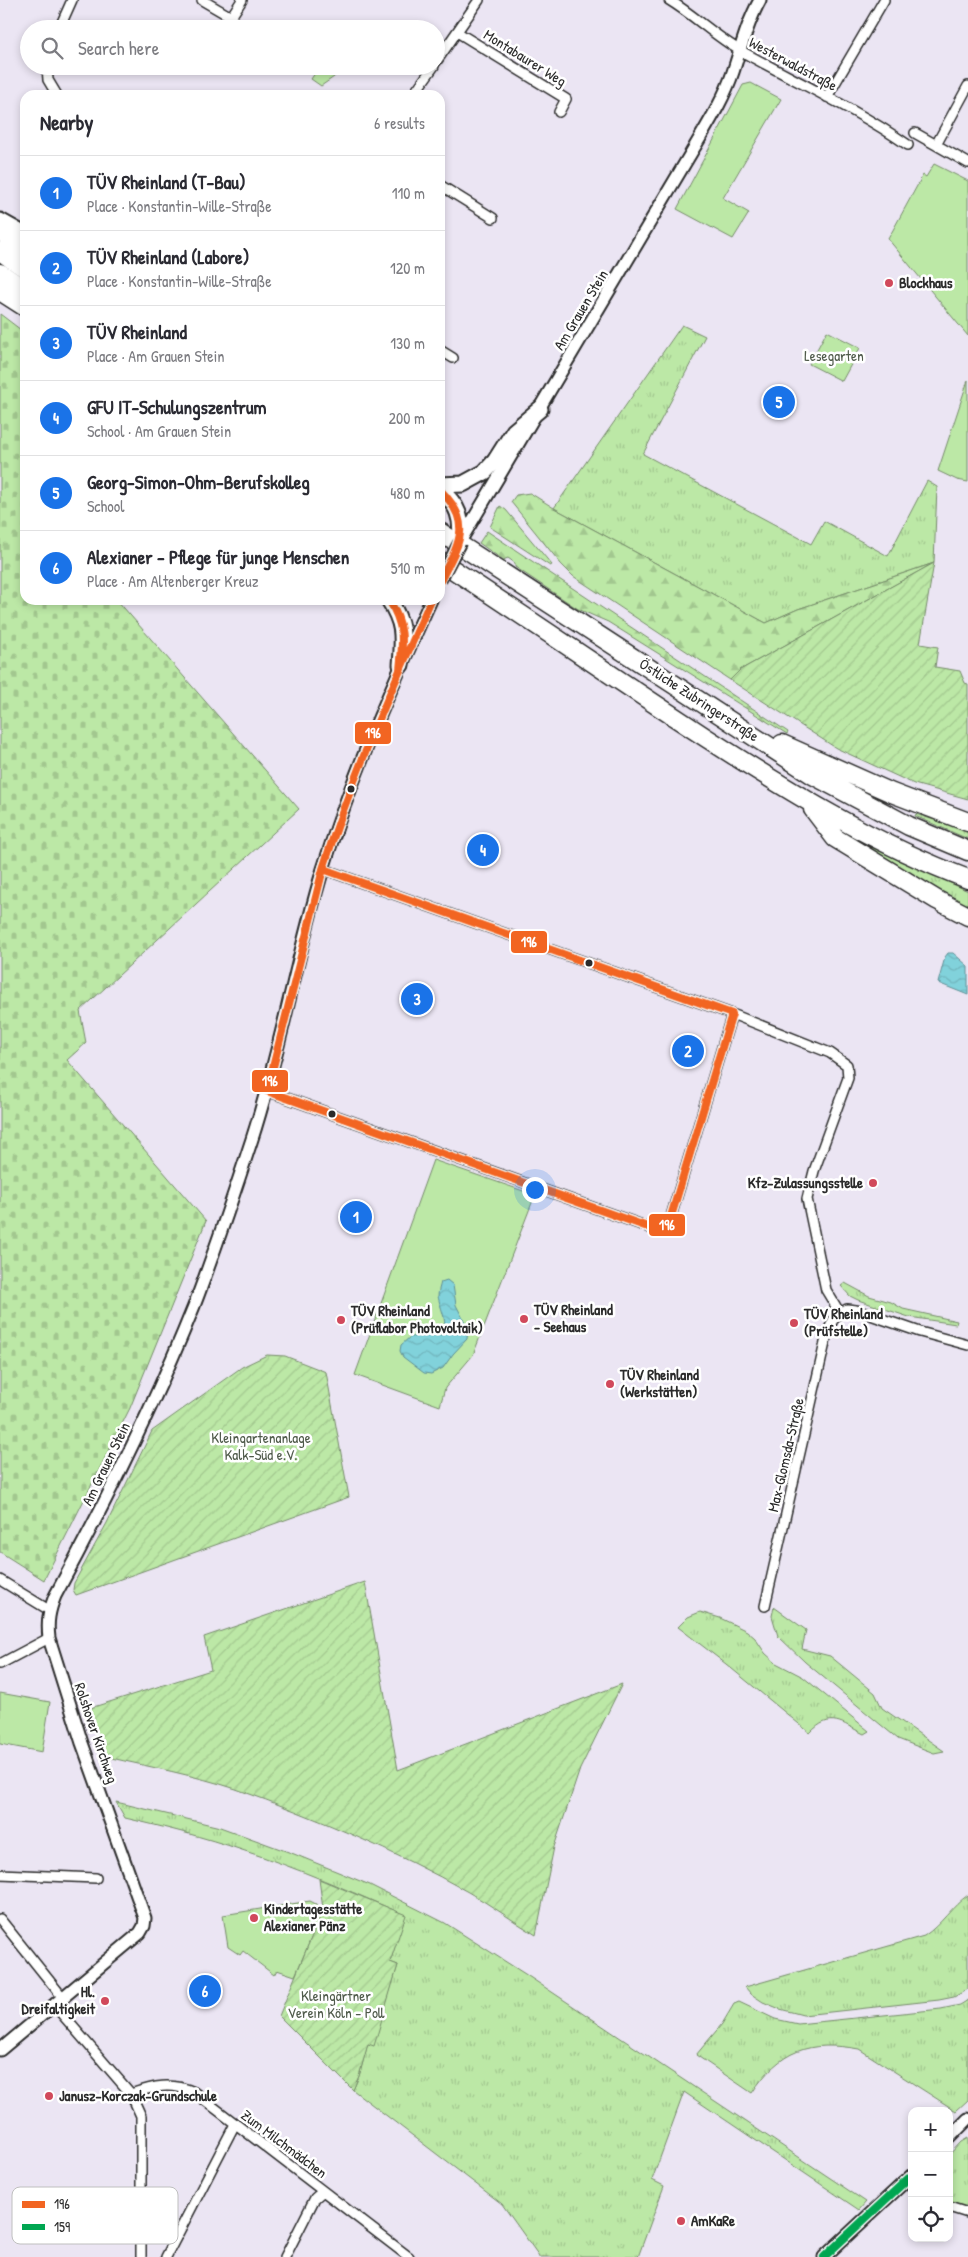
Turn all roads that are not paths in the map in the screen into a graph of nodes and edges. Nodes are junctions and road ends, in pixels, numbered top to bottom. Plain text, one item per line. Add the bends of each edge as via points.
1 (72, 0) edge
2 (202, 0) edge
3 (242, 0) edge
4 (479, 0) edge
5 (669, 0) edge
6 (760, 0) edge
7 (884, 0) edge
8 (63, 20) edge
9 (457, 32) junction
10 (445, 49) edge
11 (738, 50) junction
12 (48, 75) edge
13 (427, 75) edge
14 (968, 86) edge
15 (54, 90) edge
16 (417, 90) edge
17 (827, 97) junction
18 (559, 112) dead end
19 (914, 133) dead end
20 (908, 145) dead end
21 (936, 145) junction
22 (968, 163) edge
23 (445, 188) edge
24 (493, 218) dead end
25 (0, 221) edge
26 (0, 231) edge
27 (20, 232) edge
28 (20, 245) edge
29 (0, 251) edge
30 (20, 265) edge
31 (0, 273) edge
32 (20, 287) edge
33 (0, 291) edge
34 (0, 296) edge
35 (20, 304) edge
36 (20, 311) edge
37 (445, 353) edge
38 (453, 358) dead end
39 (540, 409) junction
40 (445, 485) edge
41 (445, 494) edge
42 (445, 535) edge
43 (460, 542) junction
44 (445, 565) edge
45 (445, 570) edge
46 (392, 605) edge
47 (429, 605) edge
48 (402, 665) junction
49 (743, 728) junction
50 (807, 801) junction
51 (968, 822) edge
52 (968, 851) edge
53 (323, 869) junction
54 (968, 879) edge
55 (968, 916) edge
56 (732, 1014) junction
57 (266, 1091) junction
58 (840, 1313) junction
59 (968, 1345) edge
60 (0, 1580) edge
61 (765, 1606) dead end
62 (49, 1610) junction
63 (49, 1638) junction
64 (0, 1664) edge
65 (0, 1874) edge
66 (96, 1878) dead end
67 (0, 1920) edge
68 (59, 2002) junction
69 (0, 2050) edge
70 (131, 2094) junction
71 (968, 2119) edge
72 (236, 2124) junction
73 (953, 2134) edge
74 (908, 2179) edge
75 (141, 2187) edge
76 (323, 2191) junction
77 (953, 2208) edge
78 (968, 2213) edge
79 (178, 2234) edge
80 (141, 2244) edge
81 (173, 2244) edge
82 (141, 2257) edge
83 (166, 2257) edge
84 (285, 2257) edge
85 (409, 2257) edge
86 (824, 2257) edge

1 - 8 street
2 - 3 street via 231,17
4 - 9 street
5 - 11 street, Westerwaldstraße
6 - 11 street, Am Grauen Stein
7 - 17 street
9 - 10 street
9 - 18 street, Montabaurer Weg via 566,99
11 - 17 street, Westerwaldstraße
11 - 39 street, Am Grauen Stein via 722,98
12 - 15 street
13 - 16 street
14 - 21 street
17 - 20 street, Westerwaldstraße
19 - 21 street
21 - 22 street
23 - 24 street
25 - 27 highway
26 - 28 highway
29 - 30 highway
31 - 32 highway
33 - 35 highway
34 - 36 highway
37 - 38 street
39 - 40 highway via 514,431 485,472 463,484
39 - 43 street, Am Grauen Stein
41 - 43 highway via 457,509 462,525
42 - 49 highway, Östliche Zubringerstraße
43 - 45 street, Am Grauen Stein, bridge
44 - 50 highway, Östliche Zubringerstraße
46 - 48 highway via 399,616 403,636
47 - 48 street, Am Grauen Stein
48 - 53 street, Am Grauen Stein via 353,782
49 - 51 highway via 892,793
49 - 52 highway, Östliche Zubringerstraße via 813,776 909,826
50 - 54 highway, Östliche Zubringerstraße via 836,819
50 - 55 highway via 835,838
53 - 56 street
53 - 57 street, Am Grauen Stein
56 - 57 street via 669,1223 664,1229 656,1230
56 - 58 street via 830,1054 847,1066 848,1078 807,1199 826,1290
57 - 62 street, Am Grauen Stein via 200,1288 168,1368 114,1485
58 - 59 street via 847,1309 856,1310
58 - 61 street, Max-Glomsda-Straße via 833,1320 824,1346
60 - 62 street
62 - 63 street, Rolshover Kirchweg
63 - 64 street
63 - 68 street, Rolshover Kirchweg via 82,1743 145,1918 140,1933
65 - 66 street
67 - 68 street
68 - 69 street
68 - 70 street
70 - 72 street, Zum Milchmädchen via 147,2088 177,2085 194,2092
70 - 75 street via 141,2116
71 - 73 street
72 - 76 street, Zum Milchmädchen
72 - 79 street
74 - 86 street
76 - 84 street via 315,2198
76 - 85 street, Zum Milchmädchen
77 - 78 street
80 - 82 street
81 - 83 street

